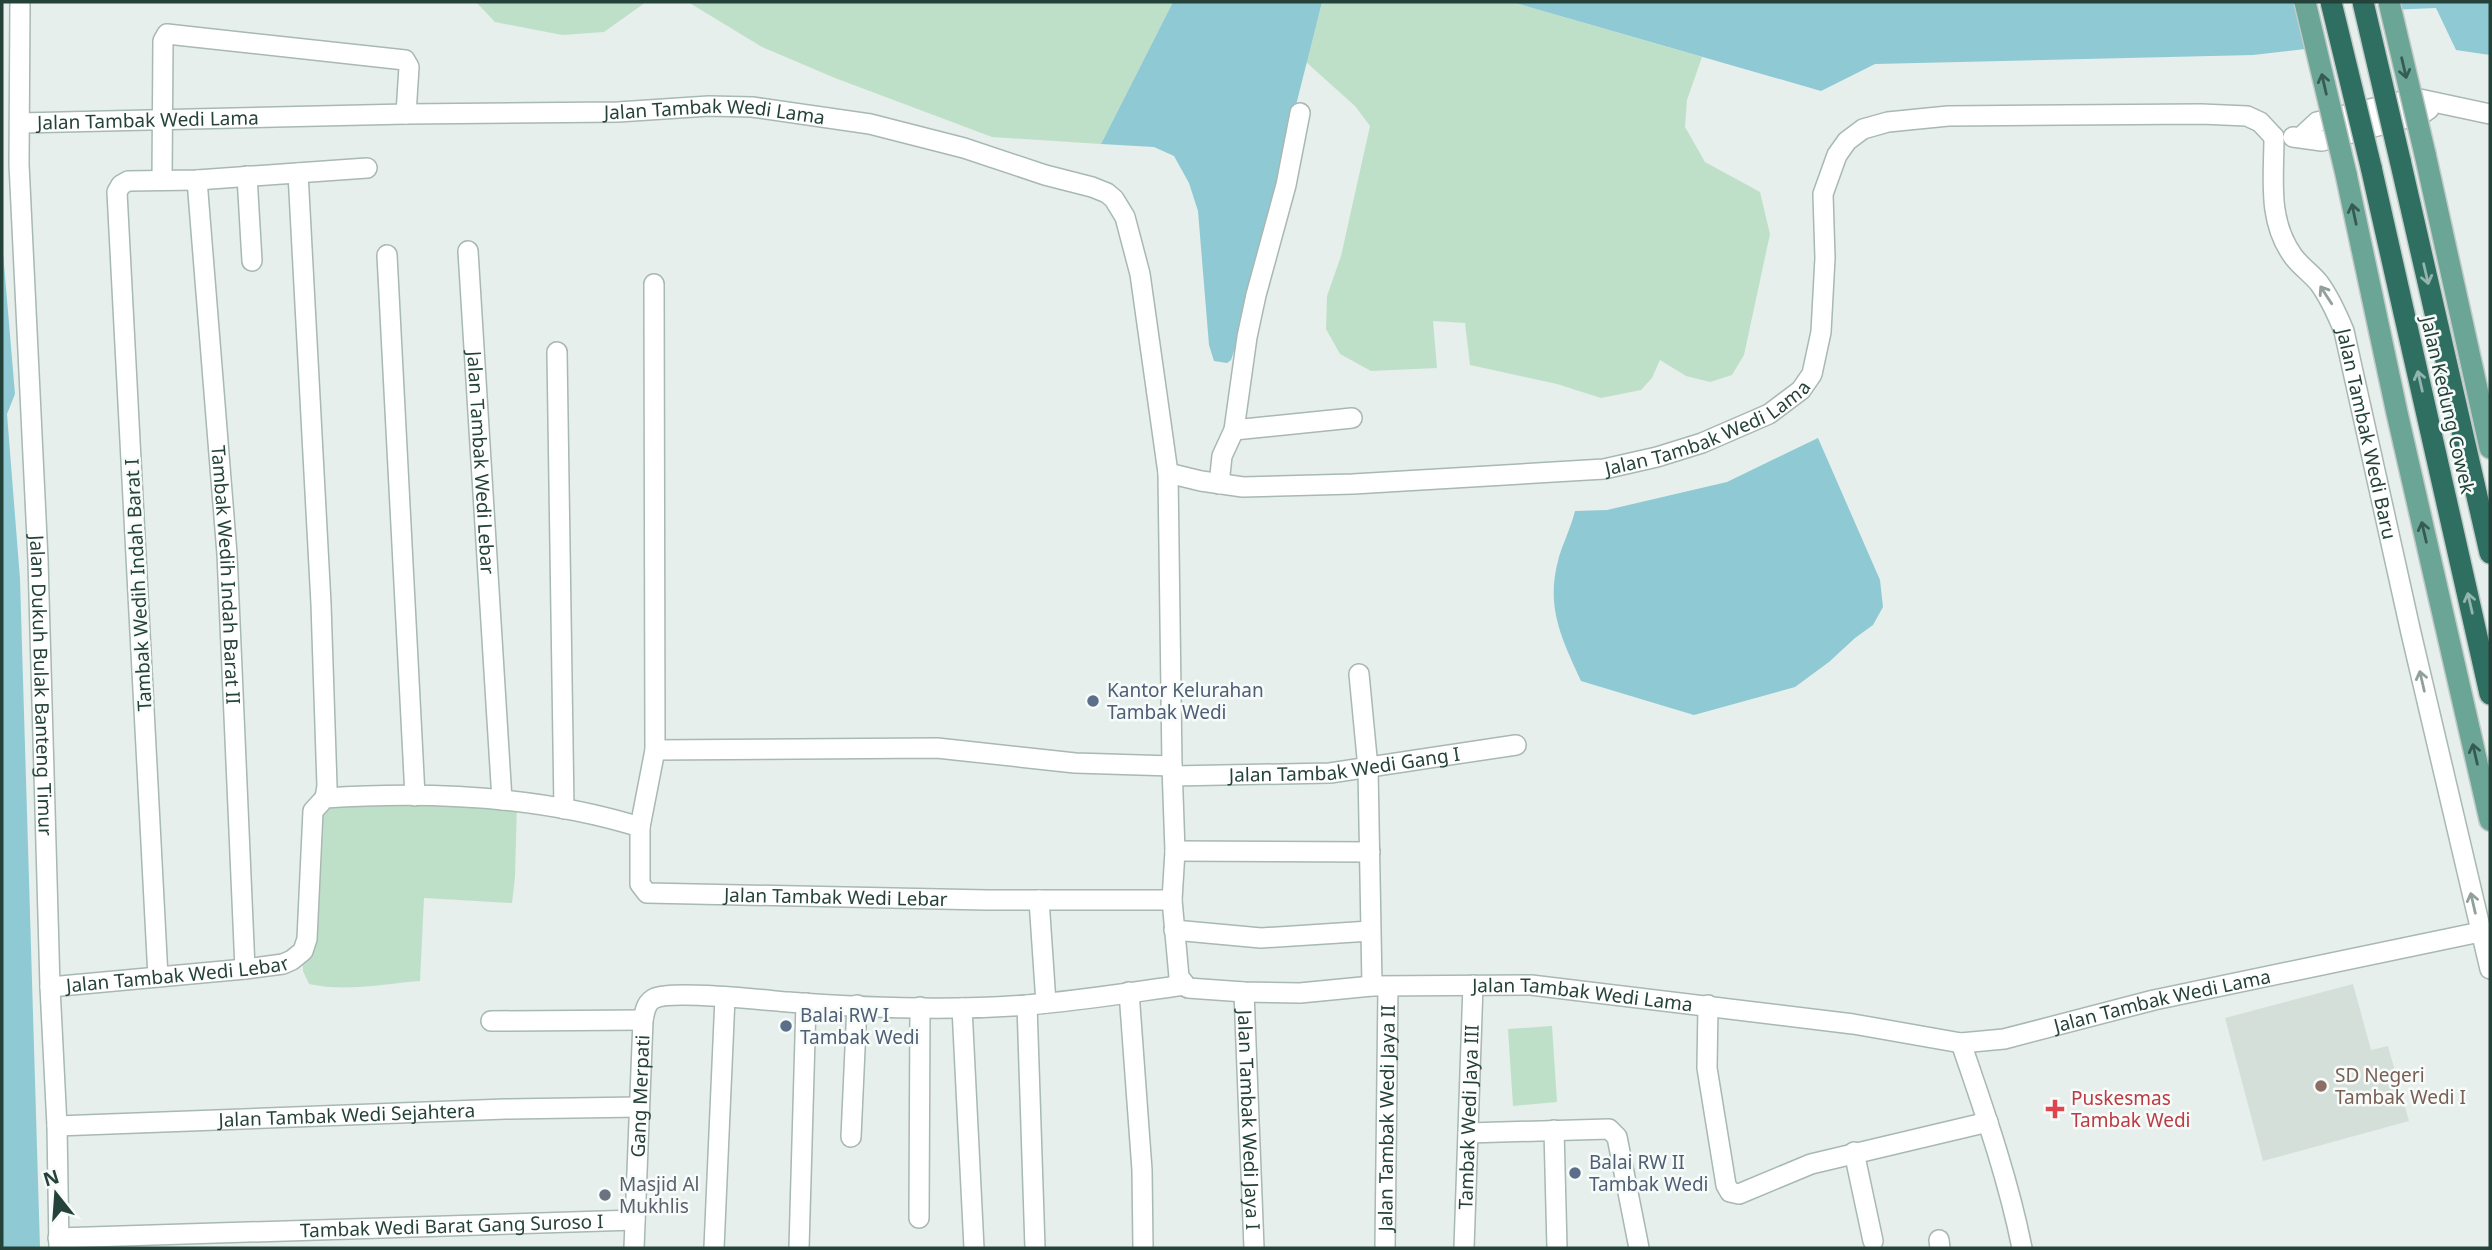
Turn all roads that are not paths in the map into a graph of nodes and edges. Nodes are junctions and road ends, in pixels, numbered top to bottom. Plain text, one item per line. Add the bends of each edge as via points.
1 (20, 2) edge
2 (2305, 2) edge
3 (2332, 2) edge
4 (2362, 2) edge
5 (2389, 2) edge
6 (1300, 113) dead end
7 (406, 114) junction
8 (2490, 115) edge
9 (162, 120) junction
10 (20, 123) junction
11 (2274, 136) junction
12 (367, 169) dead end
13 (298, 173) junction
14 (247, 176) junction
15 (162, 180) junction
16 (197, 180) junction
17 (468, 251) dead end
18 (387, 254) dead end
19 (252, 261) dead end
20 (654, 284) dead end
21 (557, 352) dead end
22 (1352, 418) dead end
23 (1234, 430) junction
24 (2490, 448) edge
25 (1168, 473) junction
26 (1219, 484) junction
27 (2490, 554) edge
28 (1359, 674) dead end
29 (2490, 694) edge
30 (1516, 746) dead end
31 (655, 750) junction
32 (1368, 768) junction
33 (1172, 771) junction
34 (415, 796) junction
35 (325, 797) junction
36 (502, 800) junction
37 (564, 809) junction
38 (2490, 820) edge
39 (640, 827) junction
40 (1175, 851) junction
41 (1370, 852) junction
42 (1039, 900) junction
43 (1171, 900) junction
44 (1174, 930) junction
45 (1370, 931) junction
46 (2480, 932) junction
47 (2490, 969) edge
48 (246, 970) junction
49 (158, 977) junction
50 (1185, 985) junction
51 (1474, 985) junction
52 (50, 987) junction
53 (1380, 987) junction
54 (1129, 992) junction
55 (1244, 992) junction
56 (725, 997) junction
57 (806, 1003) junction
58 (1037, 1004) junction
59 (857, 1005) junction
60 (1708, 1005) junction
61 (920, 1007) junction
62 (962, 1008) junction
63 (643, 1020) junction
64 (491, 1021) dead end
65 (1961, 1043) junction
66 (639, 1107) junction
67 (1988, 1122) junction
68 (57, 1126) junction
69 (1554, 1130) junction
70 (1468, 1133) junction
71 (851, 1137) dead end
72 (1854, 1152) junction
73 (919, 1218) dead end
74 (635, 1220) junction
75 (1873, 1241) dead end
76 (58, 1243) edge
77 (634, 1248) edge
78 (714, 1248) edge
79 (799, 1248) edge
80 (974, 1248) edge
81 (1035, 1248) edge
82 (1143, 1248) edge
83 (1254, 1248) edge
84 (1385, 1248) edge
85 (1464, 1248) edge
86 (1557, 1248) edge
87 (1639, 1248) edge
88 (2022, 1248) edge

1 - 10 street, Jalan Dukuh Bulak Banteng Timur
38 -> 2 main road, bridge
29 -> 3 highway, Jalan Kedung Cowek, bridge
4 -> 27 highway, Jalan Kedung Cowek, bridge
5 -> 24 main road, bridge
6 - 23 street via 1247,337
7 - 9 street, Jalan Tambak Wedi Lama
7 - 9 street via 409,67 405,60 167,34 163,41
7 - 25 street, Jalan Tambak Wedi Lama via 752,107 870,124 1092,187 1114,199 1125,217 1140,274
8 - 11 street via 2437,103 2422,114 2322,141
9 - 10 street, Jalan Tambak Wedi Lama
9 - 15 street
10 - 52 street, Jalan Dukuh Bulak Banteng Timur
11 - 26 street, Jalan Tambak Wedi Lama via 2247,116 2201,114 1948,116 1888,121 1863,129 1837,155 1823,194 1821,332 1812,373 1801,390 1769,414 1702,443 1604,468 1353,484
46 -> 11 street, Jalan Tambak Wedi Baru via 2344,331 2332,303 2283,239 2272,192
12 - 13 street
13 - 14 street
13 - 35 street via 321,604
14 - 16 street
14 - 19 street
15 - 16 street
15 - 49 street, Tambak Wedih Indah Barat I via 128,181 117,192
16 - 48 street, Tambak Wedih Indah Barat II via 228,554
17 - 36 street, Jalan Tambak Wedi Lebar
18 - 34 street
20 - 31 street
21 - 37 street
22 - 23 street
23 - 26 street via 1222,456
25 - 26 street, Jalan Tambak Wedi Lama
25 - 33 street, Jalan Tambak Wedi Lama
28 - 32 street, Jalan Tambak Wedi Jaya II
30 - 32 street, Jalan Tambak Wedi Gang I
31 - 33 street, Jalan Tambak Wedi Gang I via 937,748
31 - 39 street
32 - 33 street, Jalan Tambak Wedi Gang I via 1331,773
32 - 41 street, Jalan Tambak Wedi Jaya II
33 - 40 street, Jalan Tambak Wedi Lama
34 - 35 street
34 - 36 street
35 - 48 street, Jalan Tambak Wedi Lebar via 313,811 303,951 283,964
36 - 37 street
37 - 39 street
39 - 42 street, Jalan Tambak Wedi Lebar via 640,884 647,893
40 - 41 street
40 - 43 street, Jalan Tambak Wedi Lama
41 - 45 street, Jalan Tambak Wedi Jaya II
42 - 43 street, Jalan Tambak Wedi Lebar
42 - 58 street
43 - 44 street, Jalan Tambak Wedi Lama
44 - 45 street via 1261,938
44 - 50 street, Jalan Tambak Wedi Lama via 1179,977
45 - 53 street, Jalan Tambak Wedi Jaya II
46 - 47 street, Jalan Tambak Wedi Baru
46 - 65 street, Jalan Tambak Wedi Lama via 2154,1000 2004,1039
48 - 49 street, Jalan Tambak Wedi Lebar
49 - 52 street, Jalan Tambak Wedi Lebar
50 - 54 street
50 - 55 street, Jalan Tambak Wedi Lama
51 - 53 street, Jalan Tambak Wedi Lama
51 - 60 street, Jalan Tambak Wedi Lama via 1531,985
51 - 70 street, Tambak Wedi Jaya III
52 - 68 street, Jalan Dukuh Bulak Banteng Timur
53 - 55 street, Jalan Tambak Wedi Lama
53 - 84 street, Jalan Tambak Wedi Jaya II
54 - 58 street
54 - 82 street
55 - 83 street, Jalan Tambak Wedi Jaya I
56 - 57 street
56 - 63 street, Gang Merpati via 663,996 646,1006
56 - 78 street
57 - 59 street
57 - 79 street
58 - 62 street
58 - 81 street
59 - 61 street
59 - 71 street
60 - 65 street, Jalan Tambak Wedi Lama
60 - 72 street via 1707,1068 1730,1192 1739,1194
61 - 62 street
61 - 73 street
62 - 80 street
63 - 64 street
63 - 66 street, Gang Merpati
65 - 67 street
66 - 68 street, Jalan Tambak Wedi Sejahtera
66 - 74 street, Gang Merpati
67 - 72 street
67 - 88 street
68 - 76 street, Jalan Dukuh Bulak Banteng Timur
69 - 70 street
69 - 86 street
69 - 87 street via 1613,1131
70 - 85 street, Tambak Wedi Jaya III
72 - 75 street
74 - 76 street, Tambak Wedi Barat Gang Suroso I
74 - 77 street, Gang Merpati

